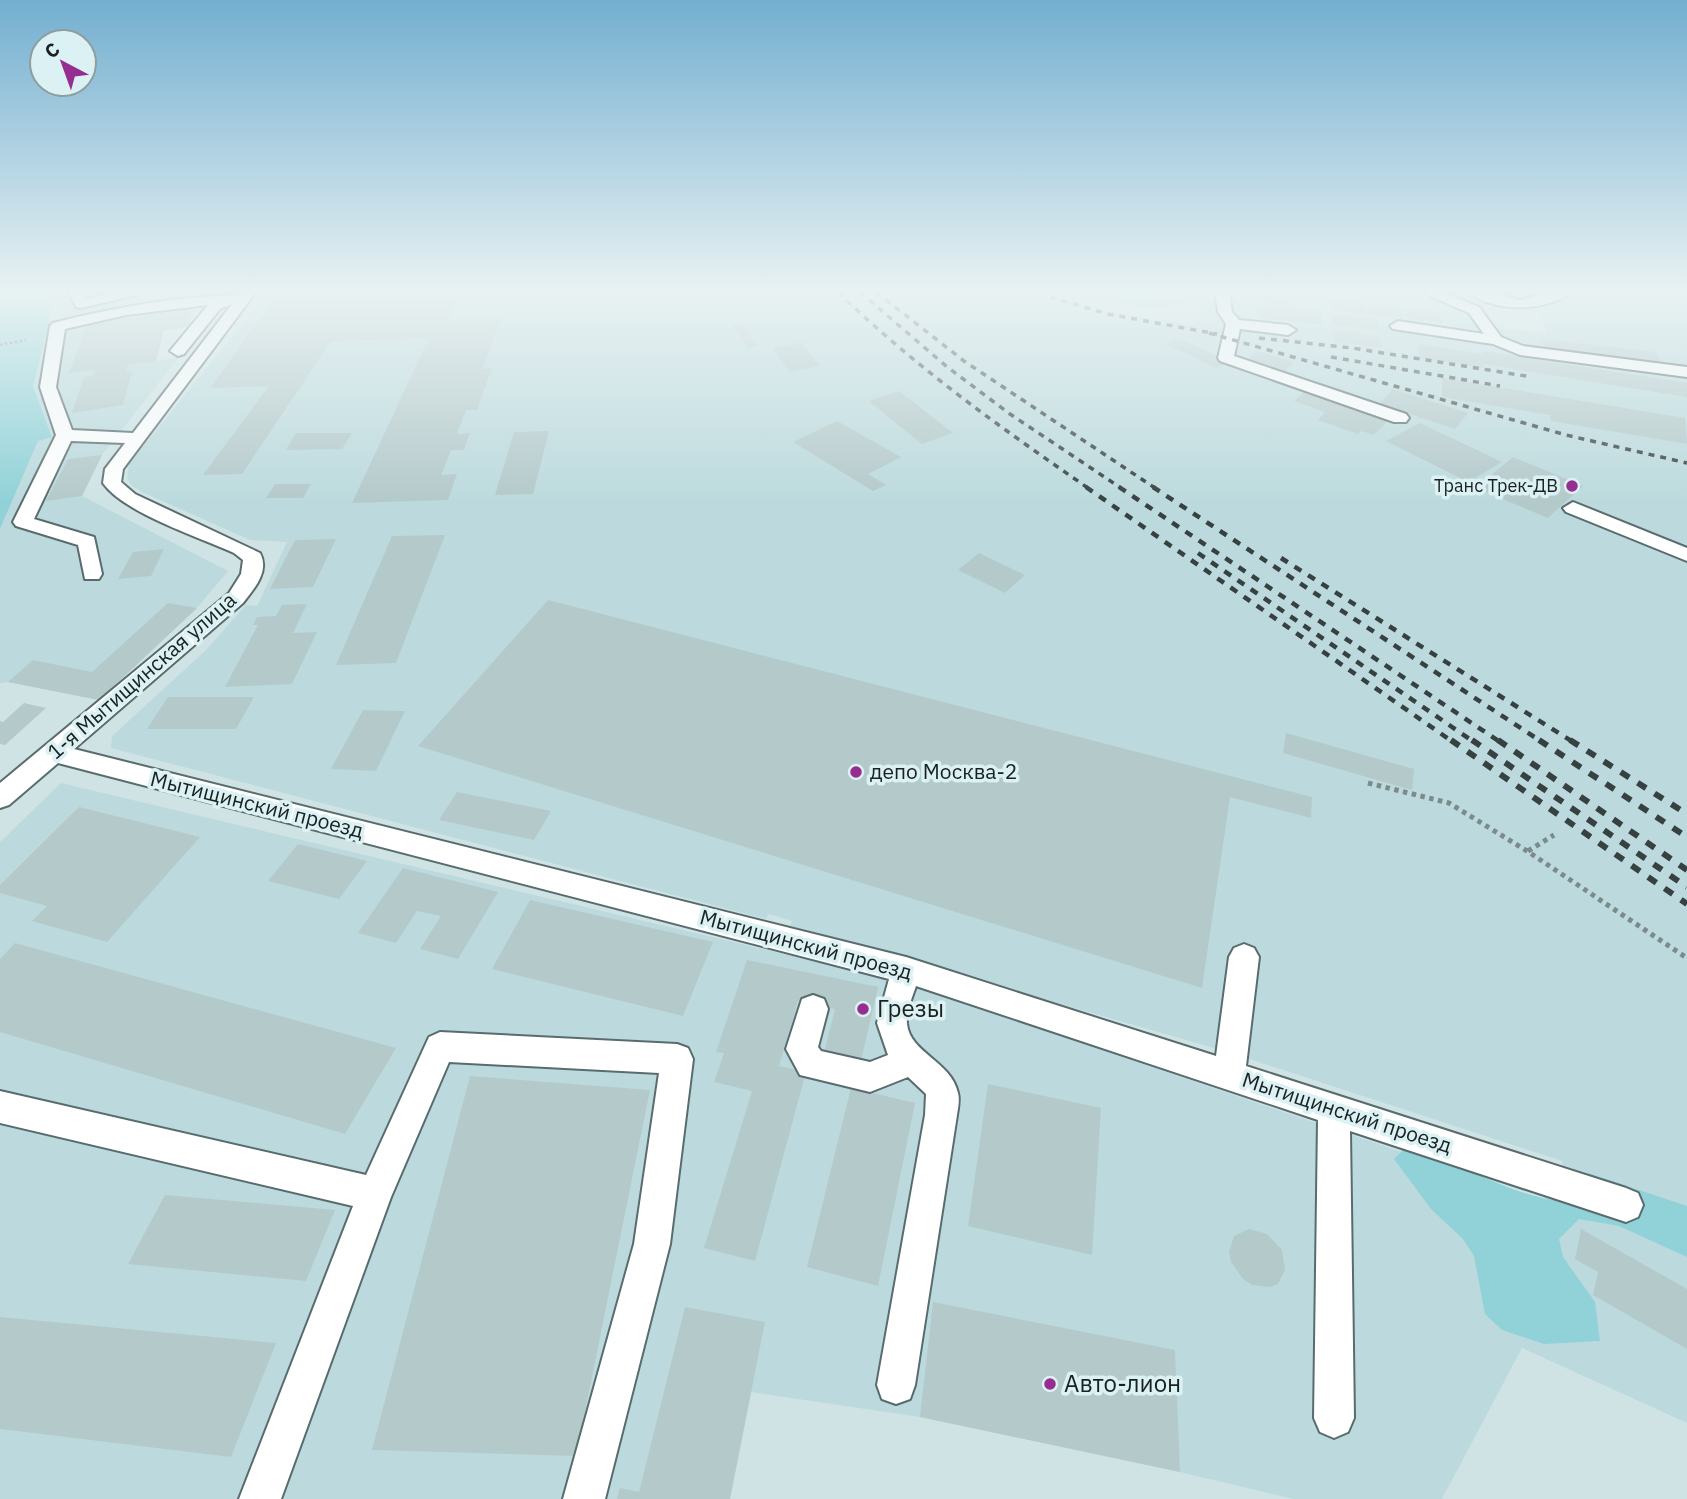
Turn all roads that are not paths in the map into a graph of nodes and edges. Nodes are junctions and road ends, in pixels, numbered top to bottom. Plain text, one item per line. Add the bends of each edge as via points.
1 (52, 362) edge
2 (194, 362) edge
3 (1237, 362) edge
4 (1611, 362) edge
5 (1687, 372) edge
6 (1400, 418) dead end
7 (65, 435) junction
8 (138, 438) junction
9 (1573, 508) dead end
10 (1687, 555) edge
11 (92, 574) dead end
12 (54, 753) junction
13 (0, 799) edge
14 (1244, 957) dead end
15 (906, 970) junction
16 (813, 1009) dead end
17 (909, 1061) junction
18 (1229, 1074) junction
19 (0, 1107) edge
20 (1334, 1108) junction
21 (375, 1194) junction
22 (1626, 1205) dead end
23 (896, 1384) dead end
24 (1334, 1418) dead end
25 (260, 1499) edge
26 (583, 1499) edge

1 - 7 street via 48,387
2 - 8 street, 1-я Мытищинская улица
3 - 6 street
4 - 5 street
7 - 8 street
7 - 11 street via 23,522 87,541
8 - 12 street, 1-я Мытищинская улица via 114,470 112,483 121,493 241,549 253,557 255,568 236,598
9 - 10 street
12 - 13 street, 1-я Мытищинская улица
12 - 15 street, Мытищинский проезд
14 - 18 street
15 - 17 street via 892,1022 897,1043
15 - 18 street, Мытищинский проезд
16 - 17 street via 802,1049 811,1064 870,1077
17 - 23 street via 933,1077 942,1091
18 - 20 street, Мытищинский проезд
19 - 21 street
20 - 22 street, Мытищинский проезд
20 - 24 street
21 - 25 street
21 - 26 street via 440,1047 677,1059 652,1244

